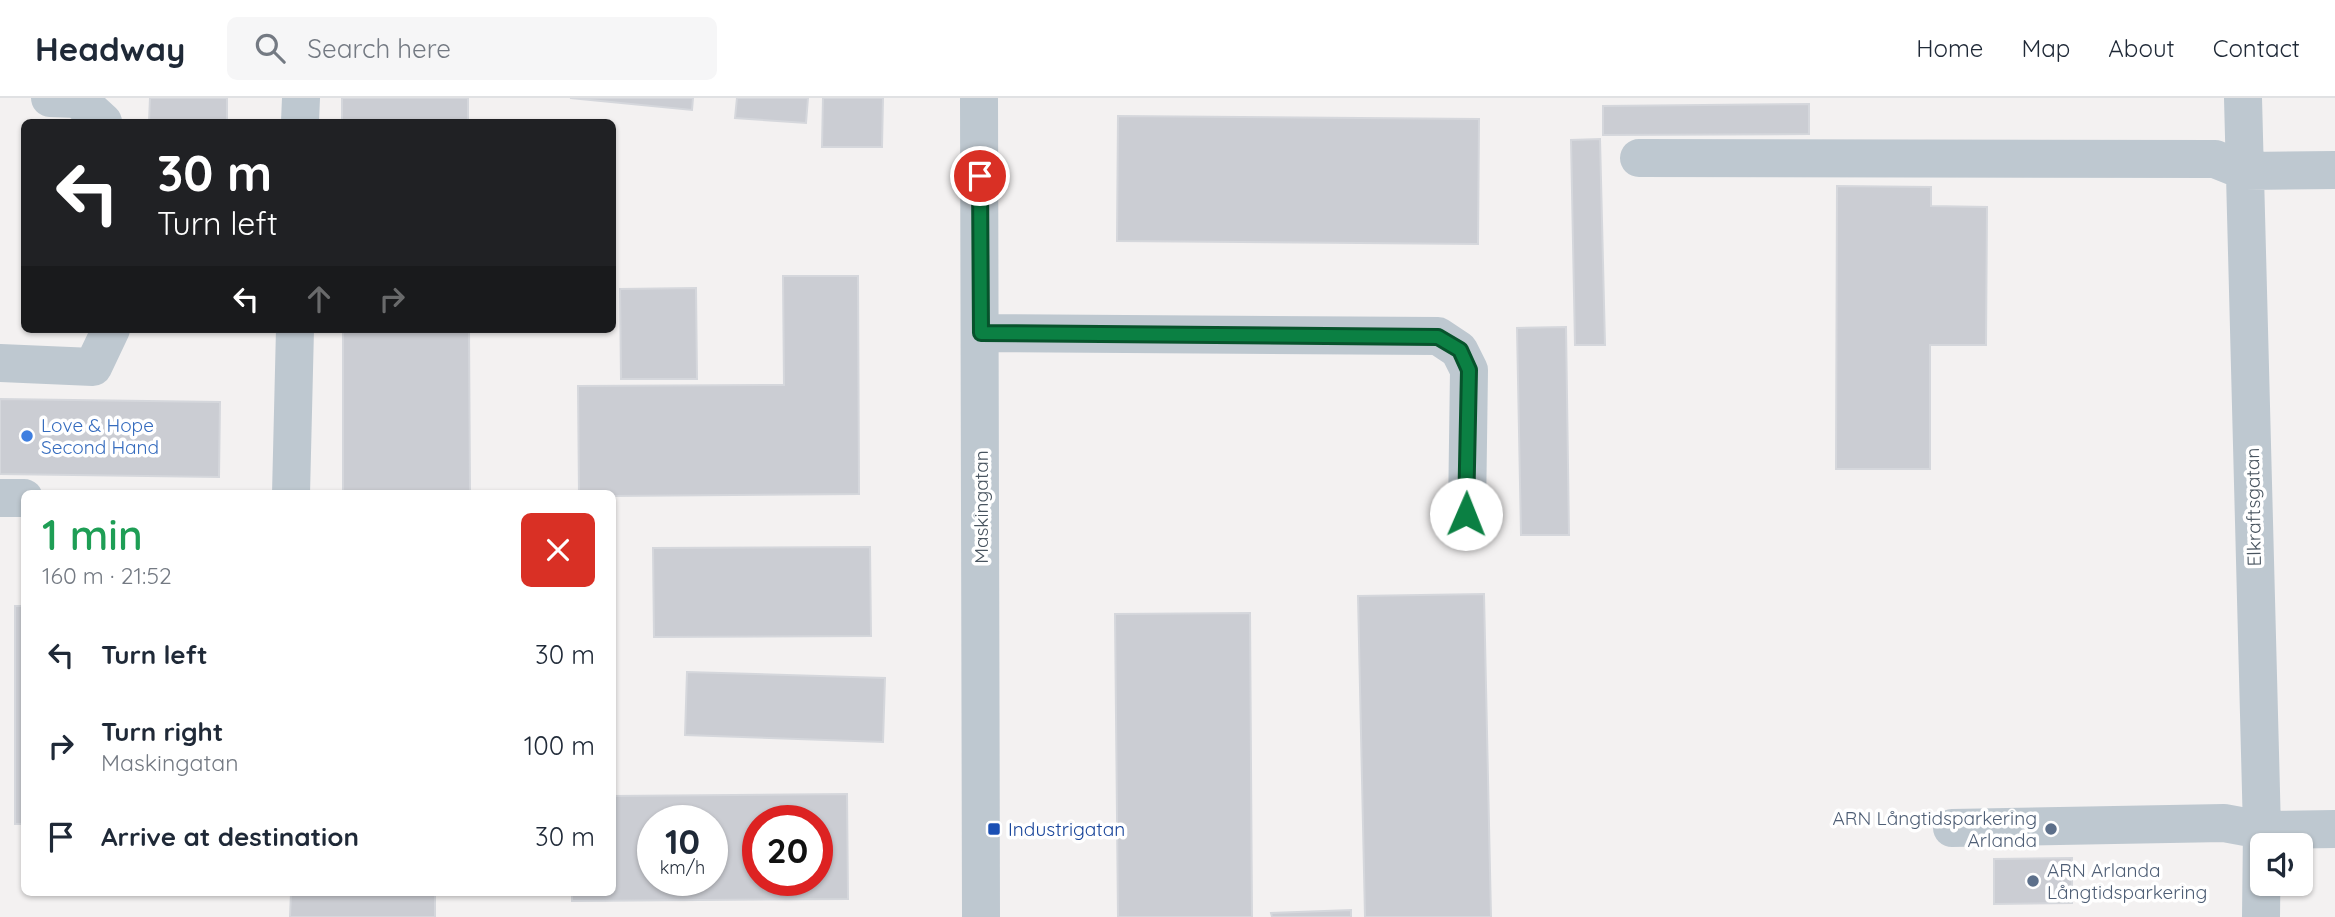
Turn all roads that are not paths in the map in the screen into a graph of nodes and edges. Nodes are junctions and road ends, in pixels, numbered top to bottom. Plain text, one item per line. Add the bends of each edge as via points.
1 (50, 98) edge
2 (301, 98) edge
3 (979, 98) edge
4 (2243, 98) edge
5 (100, 119) edge
6 (300, 119) edge
7 (1639, 158) dead end
8 (2335, 170) edge
9 (2245, 171) junction
10 (109, 333) edge
11 (295, 333) edge
12 (981, 333) junction
13 (0, 363) edge
14 (291, 490) edge
15 (0, 498) edge
16 (21, 498) edge
17 (1466, 514) dead end
18 (1952, 828) dead end
19 (2335, 829) edge
20 (2262, 830) junction
21 (981, 917) edge
22 (2261, 917) edge

1 - 5 street via 78,99
2 - 6 street
3 - 12 street, Maskingatan
4 - 9 street, Elkraftsgatan
7 - 9 street via 2215,159
8 - 9 street
9 - 20 street, Elkraftsgatan
10 - 13 street via 93,366
11 - 14 street
12 - 17 street via 1438,337 1460,350 1469,370
12 - 21 street, Maskingatan
15 - 16 street
18 - 20 street via 2224,823
19 - 20 street
20 - 22 street, Elkraftsgatan

